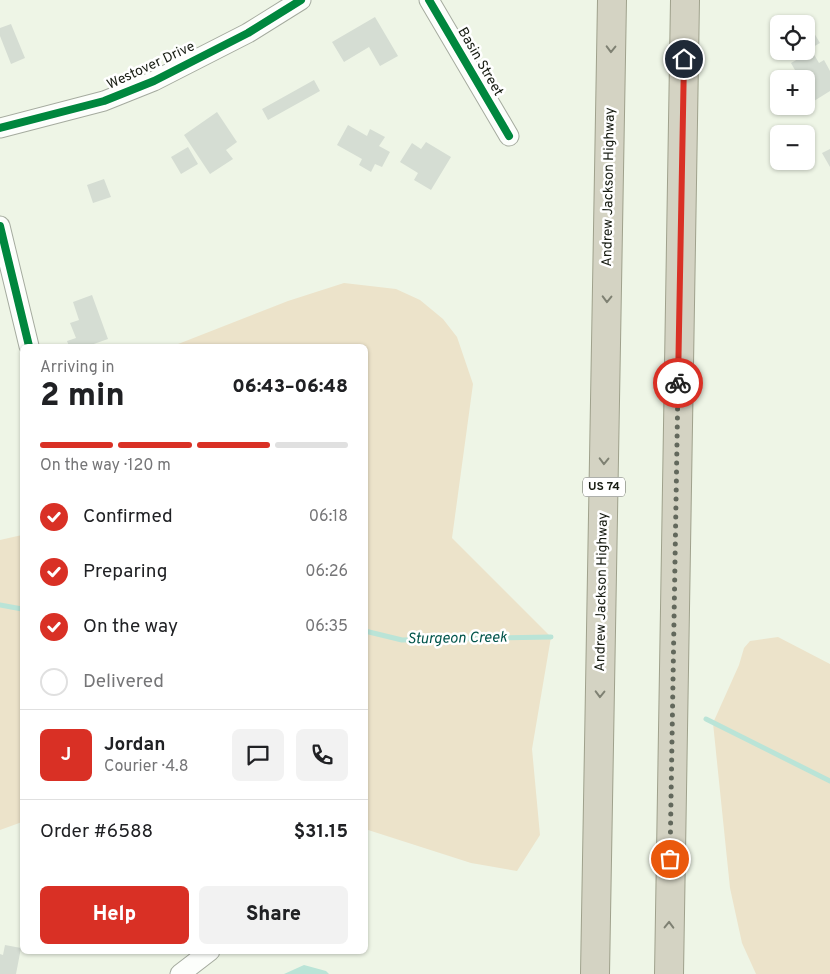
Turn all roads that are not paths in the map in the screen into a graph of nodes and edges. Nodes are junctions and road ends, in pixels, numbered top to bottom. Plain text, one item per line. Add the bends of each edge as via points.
1 (301, 0) edge
2 (429, 0) edge
3 (612, 0) edge
4 (685, 0) edge
5 (0, 128) edge
6 (509, 136) dead end
7 (0, 226) edge
8 (29, 344) edge
9 (206, 954) edge
10 (180, 974) edge
11 (595, 974) edge
12 (669, 974) edge

1 - 5 street, Westover Drive via 248,33 154,81 104,101
2 - 6 street, Basin Street
3 -> 11 highway, Andrew Jackson Highway / US 74
12 -> 4 highway
7 - 8 street
9 - 10 street

